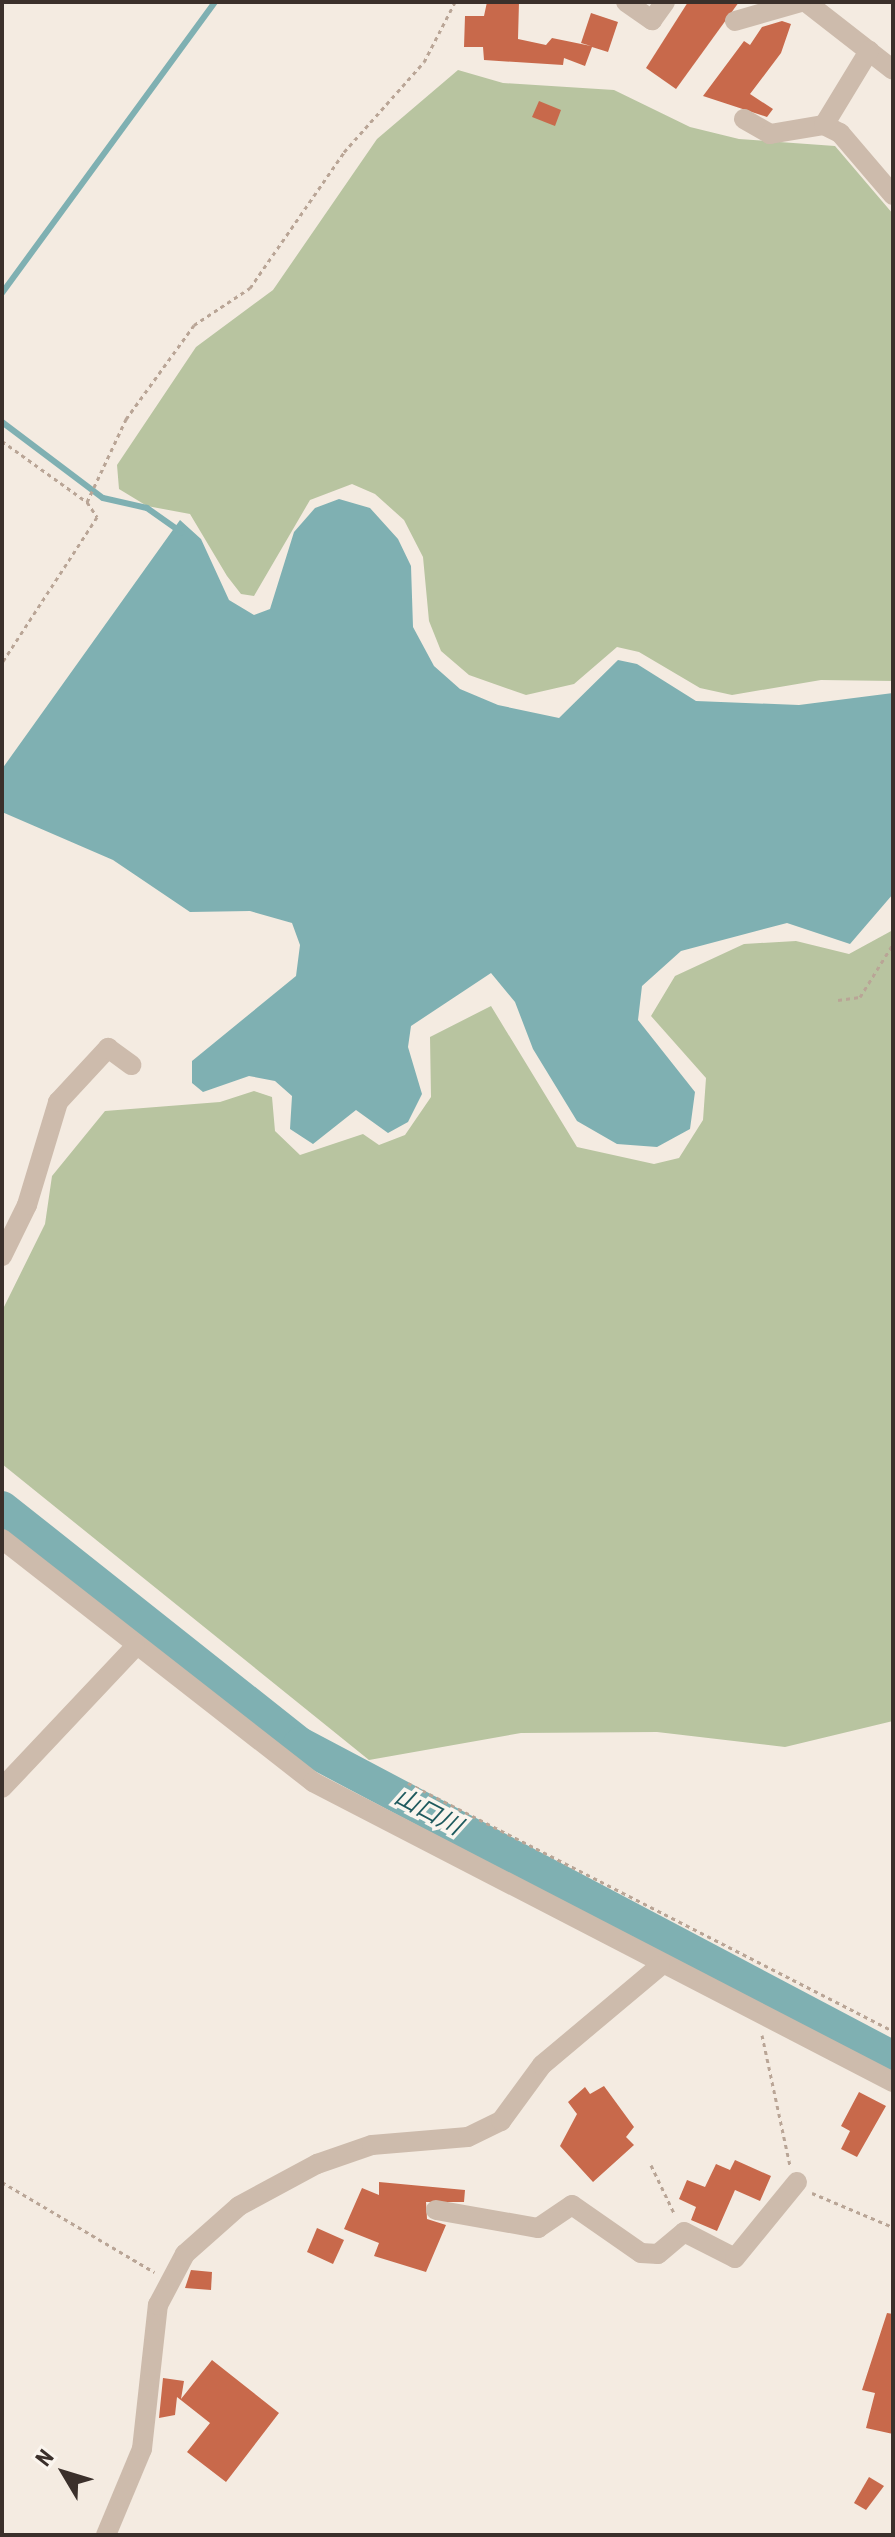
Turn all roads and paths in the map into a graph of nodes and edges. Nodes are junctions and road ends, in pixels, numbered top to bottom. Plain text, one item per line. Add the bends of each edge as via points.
1 (455, 2) edge
2 (626, 2) edge
3 (665, 2) edge
4 (803, 2) edge
5 (735, 21) dead end
6 (869, 51) junction
7 (893, 70) edge
8 (744, 119) dead end
9 (824, 125) junction
10 (893, 195) edge
11 (2, 441) edge
12 (87, 502) junction
13 (2, 663) edge
14 (893, 944) edge
15 (838, 1000) dead end
16 (131, 1065) dead end
17 (2, 1256) edge
18 (2, 1539) edge
19 (135, 1647) junction
20 (408, 1783) dead end
21 (2, 1788) edge
22 (660, 1966) junction
23 (761, 2019) junction
24 (893, 2031) edge
25 (893, 2082) edge
26 (651, 2165) dead end
27 (2, 2182) edge
28 (797, 2182) junction
29 (436, 2210) dead end
30 (893, 2227) edge
31 (684, 2232) junction
32 (167, 2279) junction
33 (106, 2535) edge

1 - 12 path via 424,62 344,152 250,288 194,325 114,441 98,488
2 - 3 street via 652,20
4 - 5 street
4 - 6 street
6 - 7 street
6 - 9 street
8 - 9 street via 770,134
9 - 10 street via 867,159
11 - 12 path
12 - 13 path via 95,525
14 - 15 path via 860,997
16 - 17 street via 108,1048 58,1102 27,1205
18 - 19 street
19 - 21 street
19 - 22 street via 313,1782
20 - 24 path
22 - 23 street
22 - 32 street via 542,2065 501,2121 468,2137 372,2145 317,2164 239,2206
23 - 25 street
23 - 28 path
26 - 31 path
27 - 32 path
28 - 30 path
28 - 31 street via 743,2255 725,2258
29 - 31 street via 538,2228 572,2205 649,2255
32 - 33 street via 151,2343 142,2449

